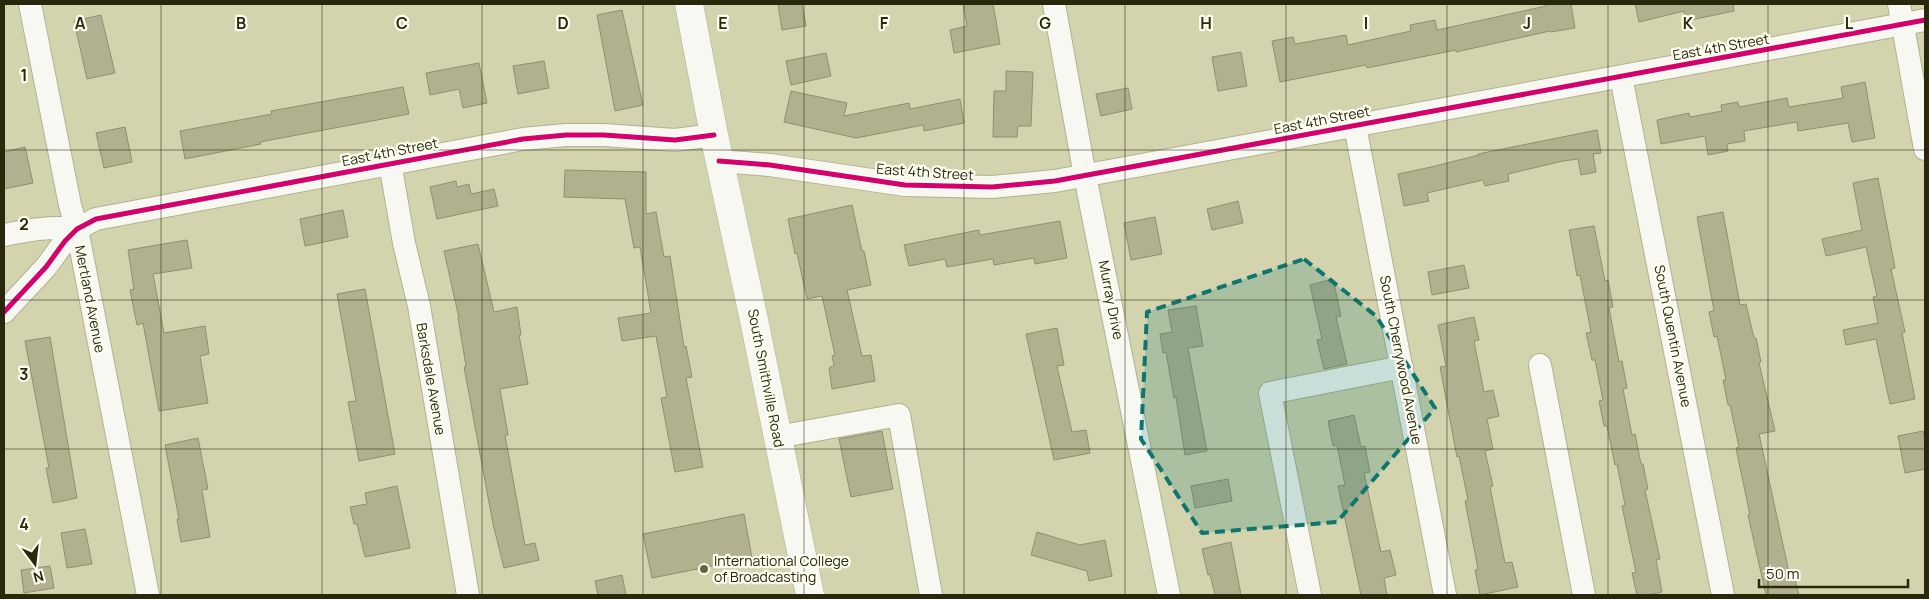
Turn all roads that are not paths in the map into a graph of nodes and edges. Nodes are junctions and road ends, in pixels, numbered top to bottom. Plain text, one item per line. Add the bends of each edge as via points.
1 (30, 4) edge
2 (689, 4) edge
3 (1054, 4) edge
4 (1901, 14) edge
5 (1925, 20) edge
6 (1621, 77) junction
7 (1355, 126) junction
8 (717, 148) junction
9 (1925, 149) edge
10 (390, 163) junction
11 (1085, 176) junction
12 (77, 229) junction
13 (4, 235) edge
14 (4, 312) edge
15 (1540, 365) dead end
16 (1402, 367) junction
17 (778, 438) junction
18 (148, 595) edge
19 (468, 595) edge
20 (810, 595) edge
21 (931, 595) edge
22 (1169, 595) edge
23 (1310, 595) edge
24 (1446, 595) edge
25 (1584, 595) edge
26 (1722, 595) edge

1 - 12 street, Mertland Avenue
2 - 8 main road, South Smithville Road
3 - 11 street, Murray Drive
4 - 5 street, East 4th Street
4 - 6 street, East 4th Street
4 - 9 street
6 - 7 street, East 4th Street
6 - 26 street, South Quentin Avenue
7 - 11 street, East 4th Street
7 - 16 street, South Cherrywood Avenue
8 - 10 street, East 4th Street via 675,140 566,135 523,139
8 - 11 street, East 4th Street via 770,165 905,185 992,187
8 - 17 main road, South Smithville Road
10 - 12 street, East 4th Street via 96,219
10 - 19 street, Barksdale Avenue via 419,306
11 - 22 street, Murray Drive
12 - 13 street via 41,228
12 - 14 street
12 - 18 street, Mertland Avenue
15 - 25 street
16 - 23 street via 1270,393
16 - 24 street, South Cherrywood Avenue
17 - 20 main road, South Smithville Road
17 - 21 street via 899,415

